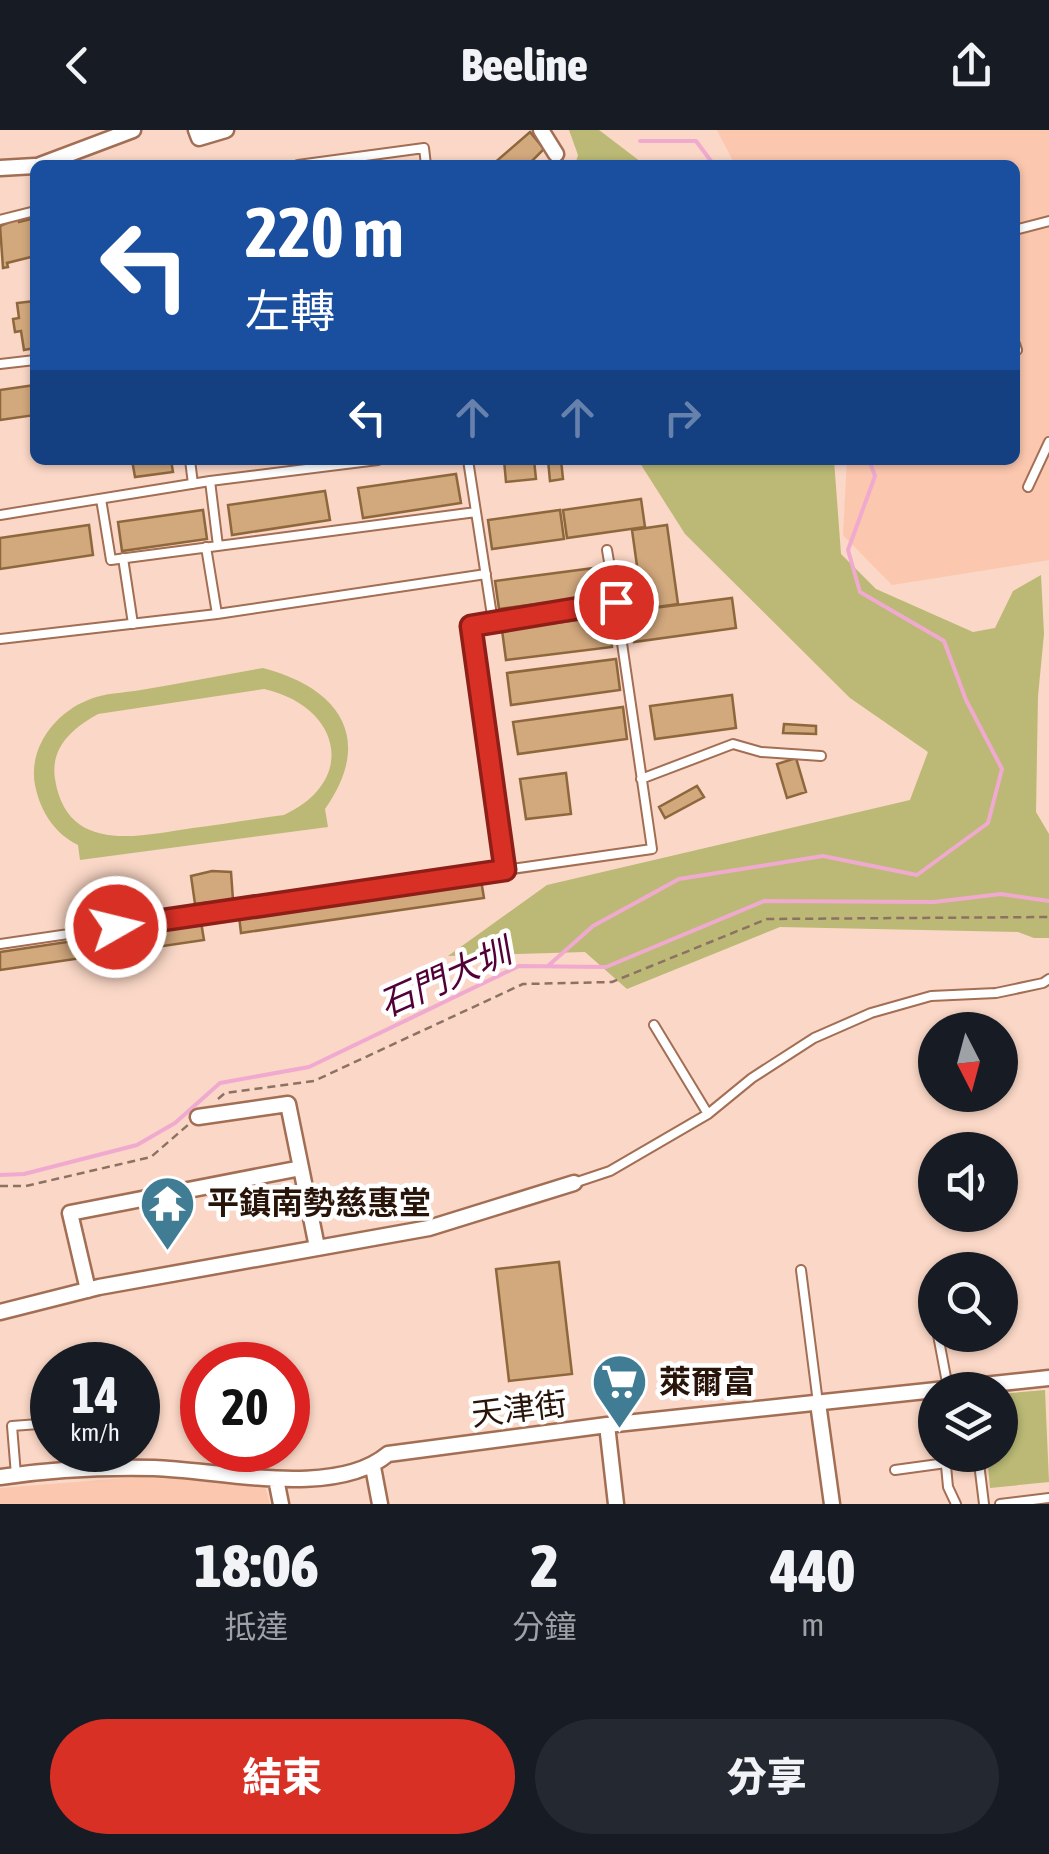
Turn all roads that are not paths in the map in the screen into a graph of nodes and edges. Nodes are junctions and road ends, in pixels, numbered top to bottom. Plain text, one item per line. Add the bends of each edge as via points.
1 (132, 130) edge
2 (226, 130) edge
3 (541, 130) edge
4 (197, 134) edge
5 (556, 154) dead end
6 (54, 160) edge
7 (335, 160) edge
8 (425, 160) edge
9 (30, 166) edge
10 (0, 168) edge
11 (30, 212) edge
12 (0, 220) edge
13 (1049, 221) edge
14 (1020, 229) edge
15 (30, 361) edge
16 (0, 364) edge
17 (1049, 442) edge
18 (191, 465) edge
19 (338, 465) edge
20 (469, 465) edge
21 (210, 481) junction
22 (193, 484) junction
23 (1028, 487) dead end
24 (101, 499) junction
25 (476, 512) junction
26 (0, 515) edge
27 (218, 546) junction
28 (206, 547) junction
29 (608, 550) dead end
30 (123, 558) junction
31 (486, 574) junction
32 (616, 602) junction
33 (217, 614) junction
34 (493, 622) junction
35 (133, 624) junction
36 (0, 639) edge
37 (821, 756) dead end
38 (642, 779) junction
39 (505, 870) junction
40 (0, 944) edge
41 (1049, 979) edge
42 (654, 1025) dead end
43 (708, 1114) junction
44 (198, 1117) road end
45 (301, 1168) junction
46 (574, 1183) joint
47 (318, 1247) junction
48 (801, 1270) dead end
49 (88, 1290) junction
50 (0, 1312) edge
51 (1049, 1378) edge
52 (1018, 1382) edge
53 (918, 1392) edge
54 (818, 1404) junction
55 (30, 1425) edge
56 (607, 1425) junction
57 (918, 1465) edge
58 (373, 1467) junction
59 (895, 1470) dead end
60 (946, 1472) edge
61 (980, 1472) edge
62 (8, 1476) edge
63 (276, 1480) junction
64 (1049, 1498) edge
65 (281, 1504) edge
66 (380, 1504) edge
67 (616, 1504) edge
68 (832, 1504) edge
69 (956, 1504) edge
70 (984, 1504) edge
71 (1000, 1504) edge

1 - 6 street
2 - 4 street
3 - 5 street
7 - 8 lane via 424,148
9 - 10 street
11 - 12 lane
13 - 14 lane
15 - 16 lane
17 - 23 lane
18 - 22 lane
19 - 21 lane
20 - 25 lane
21 - 22 lane
21 - 27 lane
22 - 24 lane
24 - 26 lane
24 - 30 lane via 112,560
25 - 27 lane
25 - 31 lane
27 - 28 lane
28 - 30 lane
28 - 33 lane
29 - 32 lane
30 - 35 lane
31 - 33 lane
31 - 34 lane
32 - 34 lane
32 - 38 lane
33 - 35 lane
34 - 39 lane via 471,626
35 - 36 lane
37 - 38 lane via 733,744
38 - 39 lane via 652,849
39 - 40 lane
41 - 43 lane via 996,993 930,996 871,1013 814,1038
42 - 43 lane
43 - 46 lane via 610,1171
44 - 45 street via 288,1104
45 - 47 street
45 - 49 street via 70,1213
46 - 47 street via 429,1228
47 - 49 street
48 - 54 lane
49 - 50 street
51 - 52 street, 天津街
53 - 54 street, 天津街
54 - 56 street, 天津街
54 - 68 street
55 - 62 lane via 12,1426
56 - 58 street, 天津街 via 388,1454
56 - 67 street
57 - 59 lane
58 - 63 street, 天津街
58 - 66 street
60 - 69 lane
61 - 70 lane
62 - 63 street, 天津街 via 154,1468
63 - 65 street
64 - 71 lane

